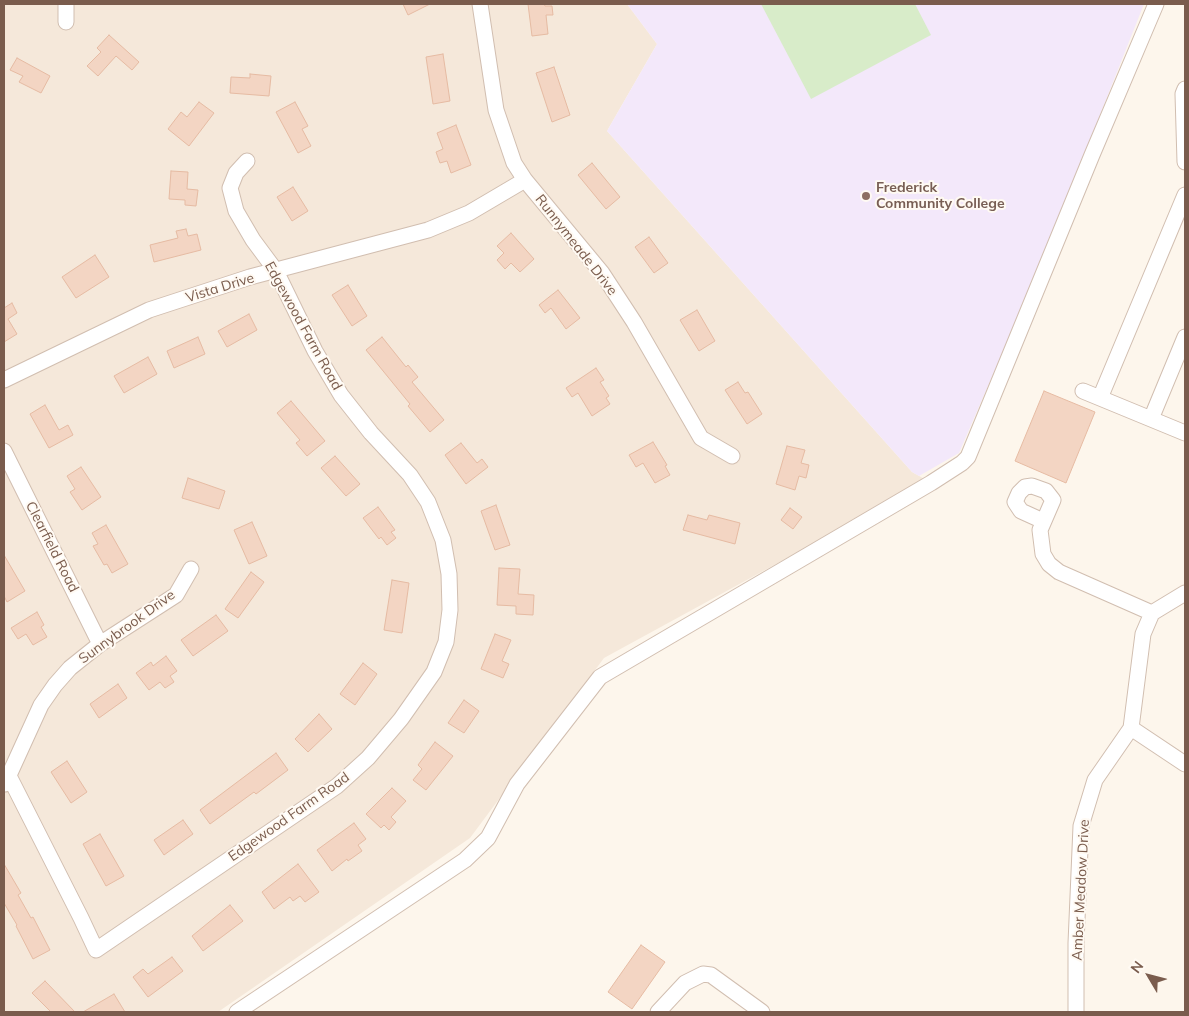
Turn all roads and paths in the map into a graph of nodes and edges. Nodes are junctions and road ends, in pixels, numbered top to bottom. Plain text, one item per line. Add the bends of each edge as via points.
1 (66, 4) edge
2 (480, 4) edge
3 (1156, 4) edge
4 (66, 22) dead end
5 (1185, 89) edge
6 (248, 161) dead end
7 (1185, 162) edge
8 (525, 180) junction
9 (1185, 195) edge
10 (1180, 220) edge
11 (276, 271) junction
12 (1185, 337) edge
13 (4, 380) edge
14 (1083, 391) dead end
15 (1100, 398) junction
16 (1151, 419) junction
17 (1185, 433) edge
18 (4, 451) edge
19 (732, 456) dead end
20 (1044, 521) dead end
21 (191, 569) dead end
22 (1185, 593) edge
23 (1152, 613) junction
24 (100, 644) junction
25 (1131, 728) junction
26 (1185, 764) edge
27 (7, 781) edge
28 (237, 1012) edge
29 (658, 1012) edge
30 (762, 1012) edge
31 (1076, 1012) edge

1 - 4 street
2 - 8 street, Runnymeade Drive via 496,110 514,163
3 - 28 street via 968,457 931,483 600,677 517,784 488,838 465,860
5 - 7 street
6 - 11 street, Edgewood Farm Road via 236,173 230,188 236,211
8 - 11 street, Vista Drive via 469,213 428,230
8 - 19 street, Runnymeade Drive via 602,273 701,438
9 - 10 street
10 - 15 street
11 - 13 street, Vista Drive via 149,310
11 - 27 street, Edgewood Farm Road via 315,351 341,394 410,475 428,502 443,540 449,574 450,610 446,642 434,672 402,719 368,758 337,786 96,950
12 - 16 street
14 - 15 street
15 - 16 street
16 - 17 street
18 - 24 street, Clearfield Road
20 - 23 street via 1040,530 1043,554 1049,564 1059,572
21 - 24 street, Sunnybrook Drive via 176,595
22 - 23 street
23 - 25 street, Amber Meadow Drive via 1143,634
24 - 27 street, Sunnybrook Drive via 70,668 41,705
25 - 26 street
25 - 31 street, Amber Meadow Drive via 1095,780 1081,826
29 - 30 street via 685,983 703,974 711,974

